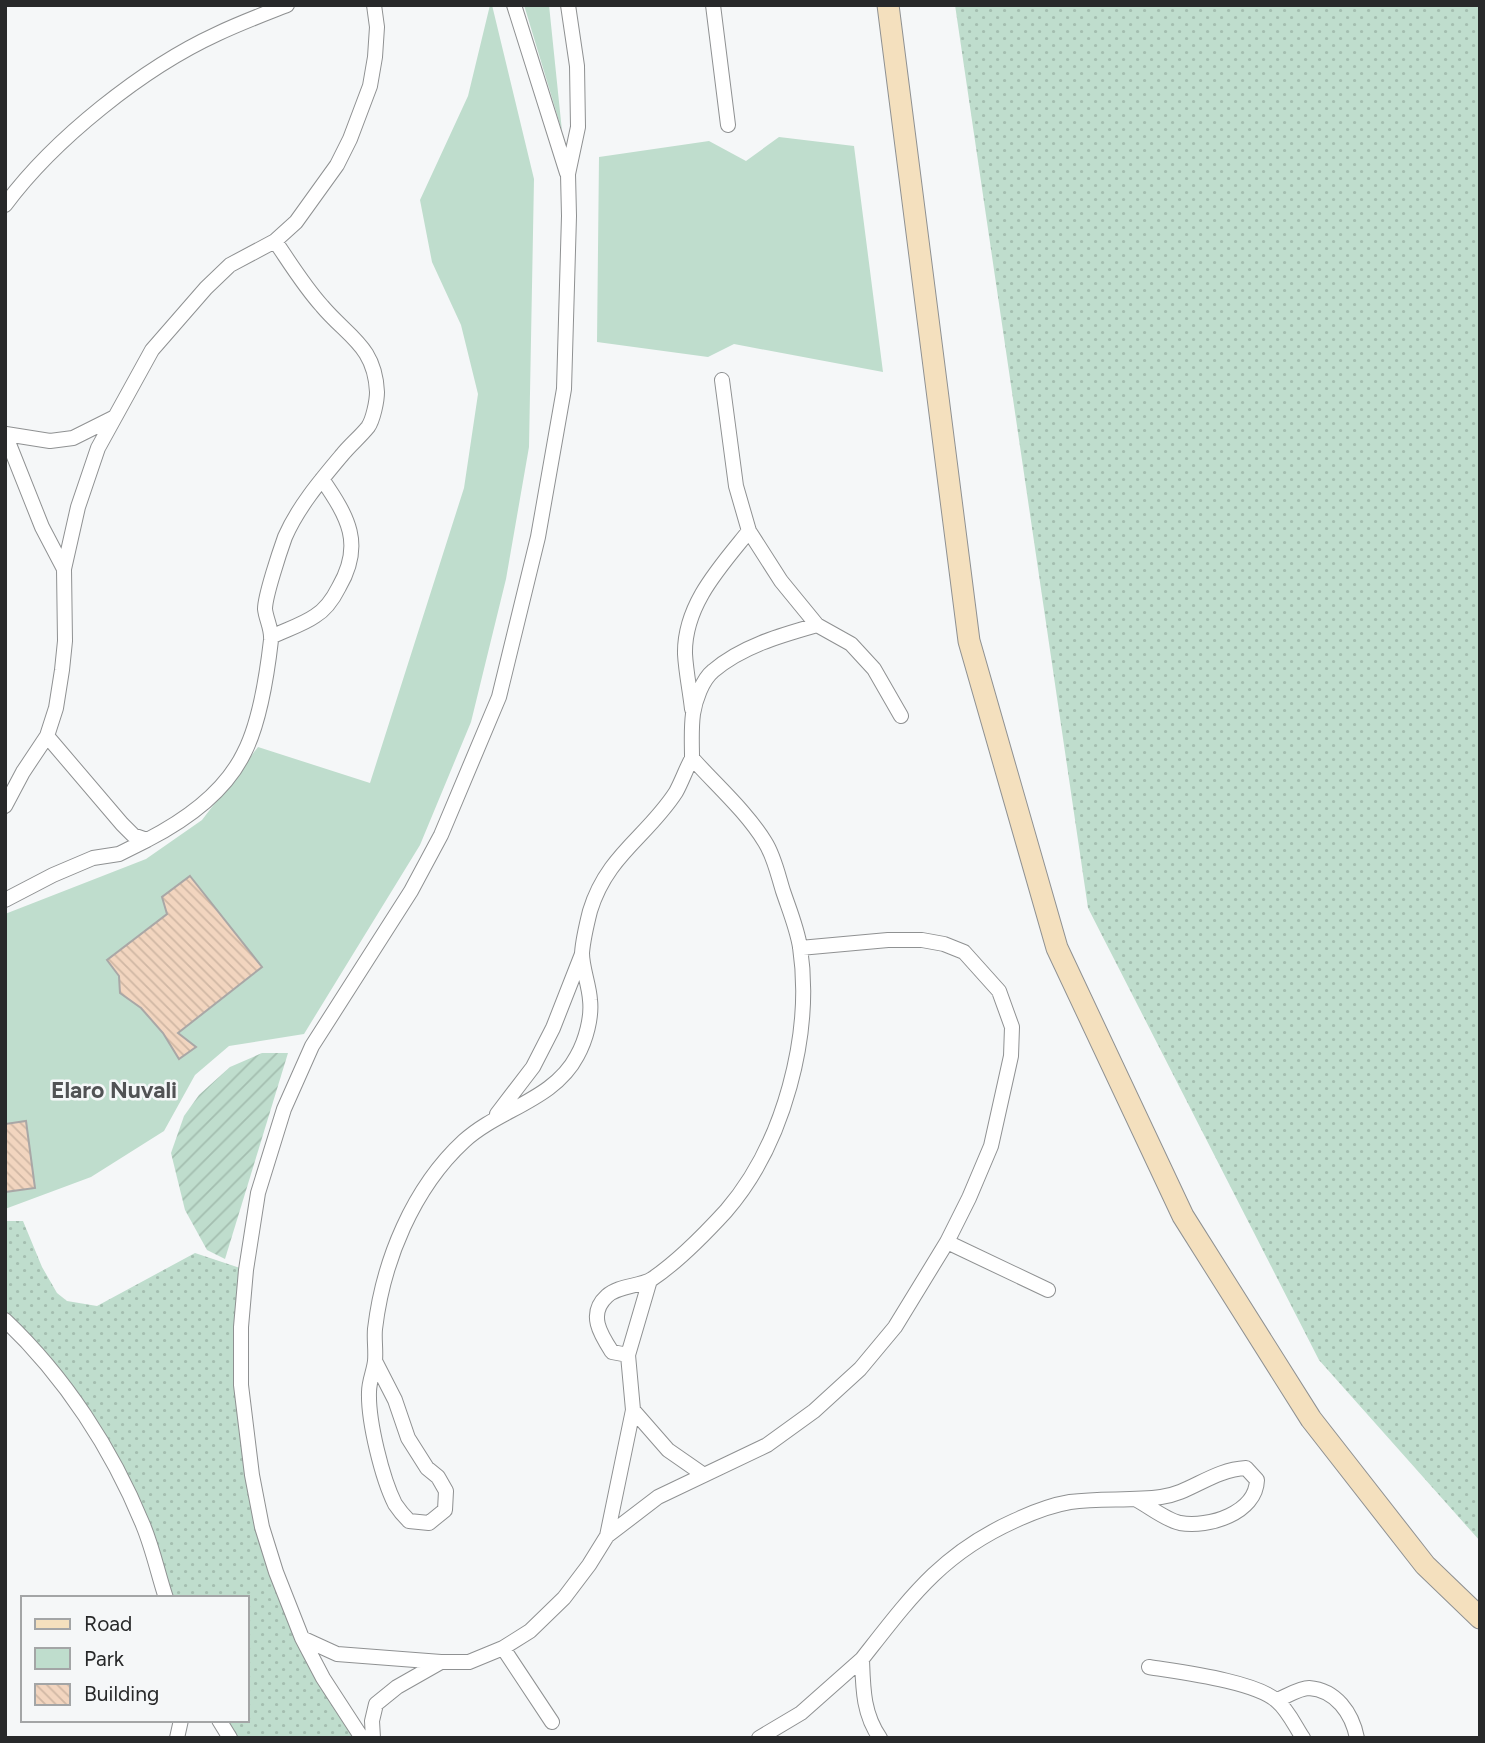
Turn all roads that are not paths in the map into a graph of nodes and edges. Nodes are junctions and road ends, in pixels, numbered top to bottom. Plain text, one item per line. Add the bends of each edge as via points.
1 (287, 5) edge
2 (374, 5) edge
3 (513, 5) edge
4 (568, 5) edge
5 (713, 5) edge
6 (888, 5) edge
7 (727, 125) dead end
8 (568, 174) junction
9 (5, 205) edge
10 (275, 242) junction
11 (722, 380) dead end
12 (113, 418) junction
13 (5, 434) edge
14 (322, 479) junction
15 (749, 531) junction
16 (64, 569) junction
17 (817, 625) junction
18 (271, 637) junction
19 (693, 713) junction
20 (901, 716) dead end
21 (47, 736) junction
22 (692, 758) junction
23 (5, 806) edge
24 (147, 840) junction
25 (5, 900) edge
26 (800, 948) junction
27 (582, 953) junction
28 (494, 1118) junction
29 (947, 1242) junction
30 (650, 1280) junction
31 (1048, 1290) dead end
32 (5, 1320) edge
33 (628, 1354) junction
34 (375, 1361) junction
35 (633, 1410) junction
36 (704, 1475) junction
37 (1137, 1500) junction
38 (607, 1536) junction
39 (165, 1596) edge
40 (1480, 1618) edge
41 (302, 1637) junction
42 (503, 1648) junction
43 (862, 1659) junction
44 (440, 1662) junction
45 (1149, 1667) dead end
46 (1277, 1700) junction
47 (220, 1722) edge
48 (552, 1722) dead end
49 (230, 1738) edge
50 (362, 1738) edge
51 (373, 1738) edge
52 (759, 1738) edge
53 (880, 1738) edge
54 (1303, 1738) edge
55 (1357, 1738) edge

1 - 9 street via 215,34 135,83 65,141
2 - 10 street via 376,57 351,139 296,222
3 - 8 street
4 - 8 street via 577,66 578,127
5 - 7 street
6 - 40 street via 969,641 1057,948 1183,1216 1311,1419 1425,1565
8 - 41 street via 564,390 538,537 499,697 442,835 312,1046 284,1109 258,1193 246,1270 241,1385 262,1527
10 - 12 street via 230,265 206,288 152,350
10 - 14 street via 374,367 377,395 369,425
11 - 15 street via 736,486
12 - 13 street via 73,438 50,441
12 - 16 street via 90,467
13 - 16 street
14 - 18 street via 285,538 265,608
14 - 18 street via 352,532 347,573 317,615
15 - 17 street
15 - 19 street via 695,604 685,654
16 - 21 street via 63,661
17 - 19 street via 747,650 711,672
17 - 20 street via 851,645 874,669
18 - 24 street via 255,724 244,755 199,807
19 - 22 street
21 - 23 street
21 - 24 street via 122,824
22 - 26 street via 766,844
22 - 27 street via 676,792 600,884
24 - 25 street via 119,854 93,858
26 - 29 street via 899,940 944,944 964,952 999,991 1012,1027 1011,1056 991,1146
26 - 30 street via 799,1045 786,1102 760,1163 727,1209
27 - 28 street via 533,1067
27 - 28 street via 591,1003 578,1056 562,1078 536,1098
28 - 34 street via 464,1141 432,1179 403,1227 386,1273 375,1330
29 - 31 street
29 - 36 street via 895,1327 860,1369 767,1445
30 - 33 street
30 - 33 street via 607,1296 598,1311 597,1329 612,1352
32 - 39 street via 103,1441 144,1527
33 - 35 street
34 - 34 street via 408,1438 446,1491 446,1510 429,1523 409,1521 388,1486 370,1421 369,1388
35 - 36 street via 668,1450
35 - 38 street
36 - 38 street via 657,1497
37 - 37 street via 1178,1522 1199,1524 1244,1508 1256,1493 1257,1480 1246,1468 1227,1469 1165,1497
37 - 43 street via 1068,1503 983,1535 943,1564
38 - 42 street via 564,1598 530,1631
41 - 44 street via 337,1654
41 - 50 street
42 - 44 street via 469,1662
42 - 48 street
43 - 52 street via 801,1713
43 - 53 street via 863,1696
44 - 51 street via 397,1686 376,1704
45 - 46 street via 1218,1679
46 - 54 street
46 - 55 street via 1307,1688 1329,1693 1345,1706
47 - 49 street

